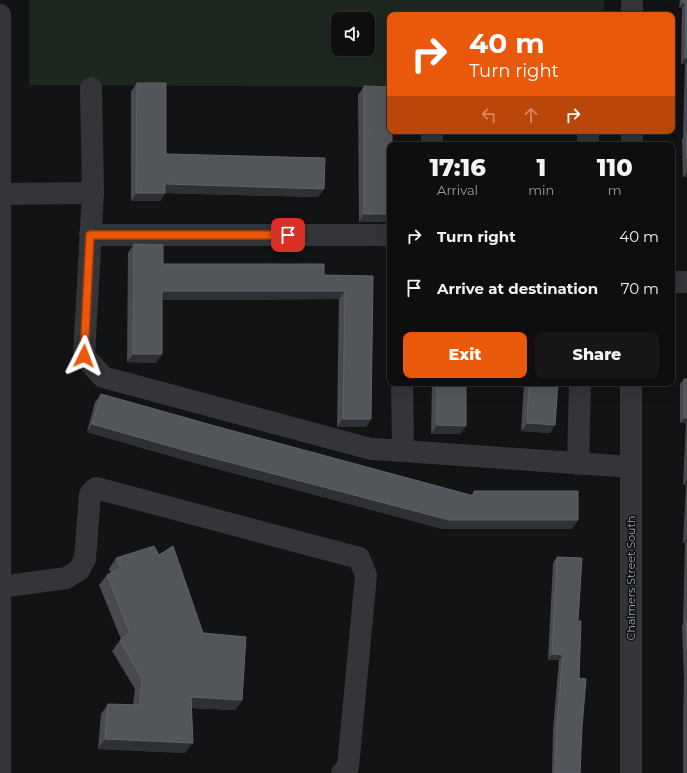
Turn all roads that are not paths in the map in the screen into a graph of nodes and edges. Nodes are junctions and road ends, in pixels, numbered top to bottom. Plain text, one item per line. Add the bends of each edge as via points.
1 (632, 0) edge
2 (632, 12) edge
3 (0, 15) edge
4 (91, 88) dead end
5 (93, 193) junction
6 (0, 194) edge
7 (90, 235) junction
8 (387, 235) edge
9 (675, 282) edge
10 (687, 282) edge
11 (402, 386) edge
12 (580, 386) edge
13 (631, 386) edge
14 (403, 451) junction
15 (578, 464) junction
16 (631, 467) junction
17 (0, 587) edge
18 (0, 711) edge
19 (0, 773) edge
20 (342, 773) edge
21 (631, 773) edge

1 - 2 street
3 - 6 street
4 - 5 street
5 - 6 street
5 - 7 street
6 - 17 street
7 - 8 street
7 - 14 street via 84,356 103,377 371,450
9 - 10 street
11 - 14 street
12 - 15 street
13 - 16 street, Chalmers Street South
14 - 15 street
15 - 16 street
16 - 21 street, Chalmers Street South
17 - 18 street
17 - 20 street via 66,578 80,570 85,559 90,494 96,488 359,558 366,575 348,767
18 - 19 street

